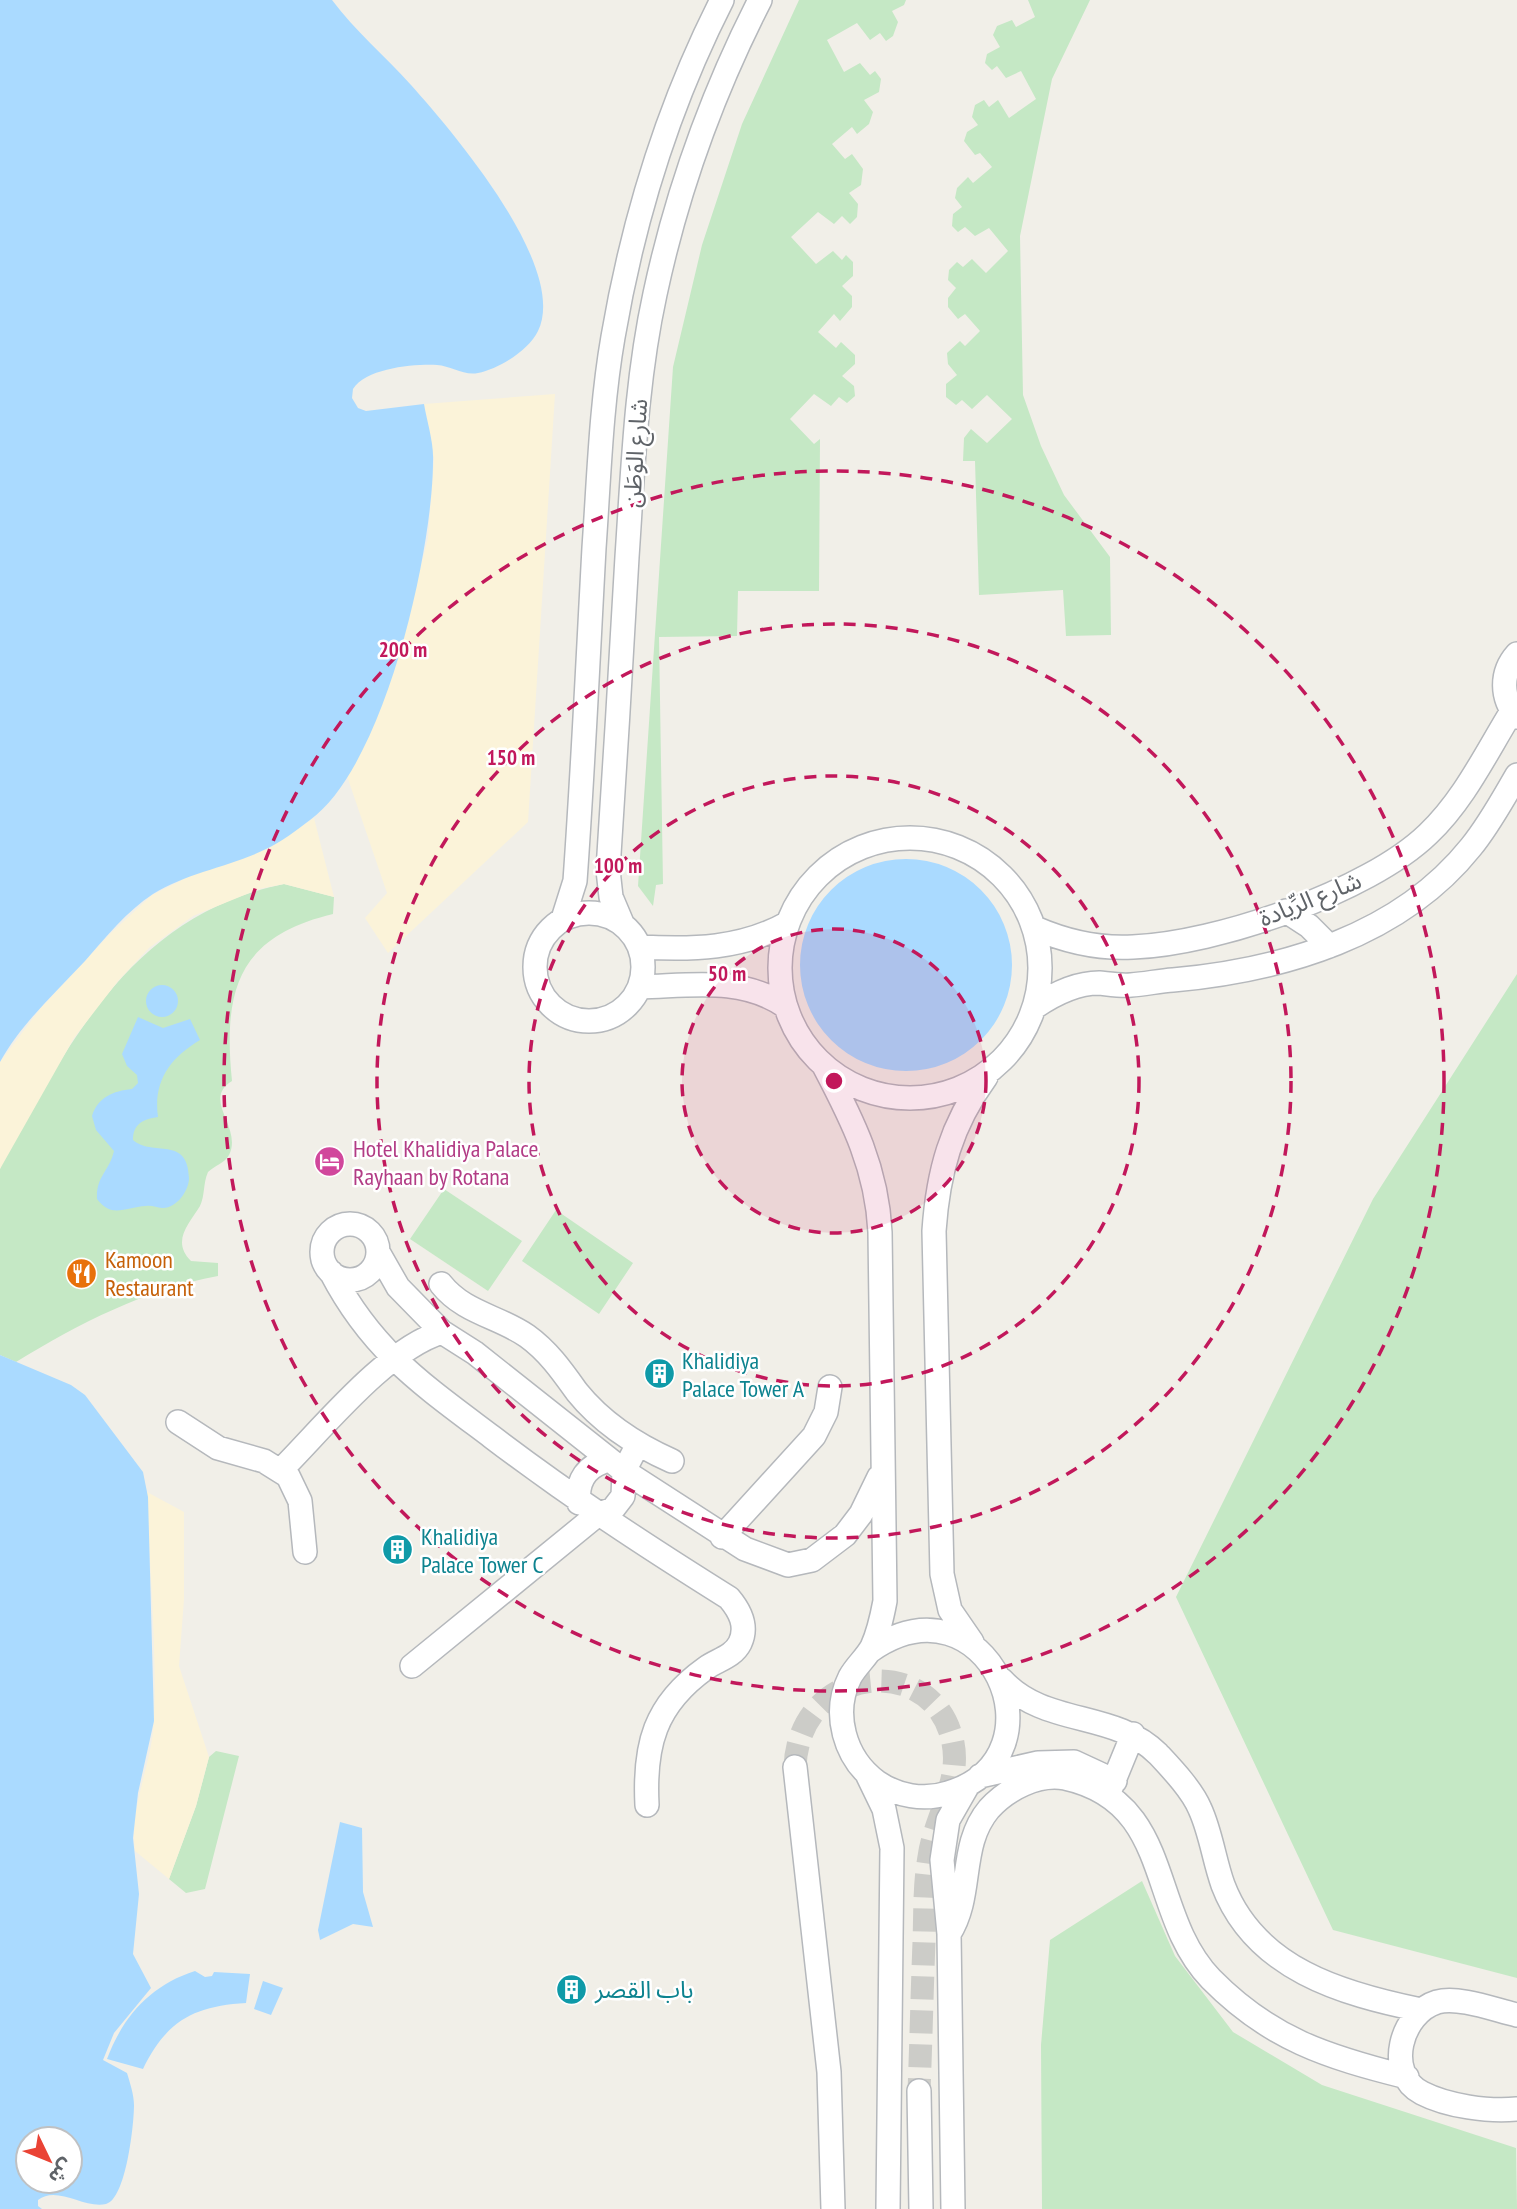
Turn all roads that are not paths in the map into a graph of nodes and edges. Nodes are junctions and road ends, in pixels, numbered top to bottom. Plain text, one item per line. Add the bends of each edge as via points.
1 (722, 0) edge
2 (760, 0) edge
3 (1517, 654) edge
4 (1514, 714) edge
5 (1517, 775) edge
6 (1286, 911) junction
7 (563, 919) junction
8 (622, 923) junction
9 (788, 923) junction
10 (1035, 928) junction
11 (1329, 946) junction
12 (640, 947) junction
13 (639, 987) junction
14 (785, 1006) junction
15 (1035, 1007) junction
16 (824, 1066) junction
17 (990, 1071) junction
18 (378, 1252) junction
19 (331, 1272) junction
20 (441, 1284) dead end
21 (477, 1313) junction
22 (451, 1337) junction
23 (392, 1359) junction
24 (830, 1387) dead end
25 (178, 1422) dead end
26 (638, 1444) junction
27 (672, 1461) dead end
28 (616, 1466) junction
29 (882, 1468) junction
30 (281, 1469) junction
31 (588, 1509) junction
32 (722, 1536) junction
33 (305, 1552) dead end
34 (976, 1647) junction
35 (870, 1651) junction
36 (412, 1666) dead end
37 (1002, 1680) junction
38 (1133, 1734) junction
39 (795, 1767) tunnel mouth
40 (867, 1774) junction
41 (974, 1780) junction
42 (1112, 1788) junction
43 (647, 1805) dead end
44 (949, 1934) junction
45 (1421, 2010) junction
46 (1517, 2015) edge
47 (1407, 2077) junction
48 (919, 2091) tunnel mouth
49 (1517, 2109) edge
50 (833, 2209) edge
51 (888, 2209) edge
52 (921, 2209) edge
53 (953, 2209) edge

1 - 7 street, شارع الوَطَن via 659,149 633,241 613,338 602,429 575,881
2 - 8 street, شارع الوَطَن via 691,160 646,343 635,432 608,870 611,897
3 - 4 street via 1504,683
4 - 6 street, شارع الرِّيادة via 1460,796 1428,834 1375,873
5 - 11 street, شارع الرِّيادة via 1471,848 1439,881 1405,909
6 - 10 street, شارع الرِّيادة via 1204,935 1132,948 1080,944
6 - 11 street
7 - 8 street via 593,912
7 - 13 street via 551,928 537,953 537,981 551,1006 576,1020 605,1019 627,1006
8 - 12 street
9 - 10 street via 799,899 835,861 858,848 909,837 944,842 977,855 1013,886
9 - 12 street via 757,938 722,946
9 - 14 street via 781,950
10 - 15 street via 1041,967
11 - 15 street, شارع الرِّيادة via 1227,974 1132,985 1084,985 1053,995
12 - 13 street via 643,974
13 - 14 street via 740,986
14 - 16 street via 794,1028
15 - 17 street via 1025,1031
16 - 17 street via 844,1081 893,1098 919,1098 969,1085
16 - 29 street via 863,1143 876,1189
17 - 34 street via 948,1144 936,1189 934,1231 942,1574 950,1610
18 - 19 street via 365,1276 348,1280
18 - 19 street via 366,1228 339,1226 323,1247 325,1265
18 - 22 street via 405,1296
19 - 23 street via 358,1318
20 - 21 street
21 - 22 street
21 - 26 street via 527,1336 590,1406
22 - 23 street via 418,1341
22 - 28 street
23 - 30 street
23 - 31 street
24 - 32 street via 814,1436
25 - 30 street via 218,1448
26 - 27 street
26 - 28 street
28 - 31 street via 623,1496 613,1509
28 - 31 street via 591,1467 584,1474 579,1483
28 - 32 street
29 - 32 street via 861,1514 832,1547 812,1560 789,1565
29 - 35 street via 885,1601
30 - 33 street via 298,1492
31 - 36 street
31 - 43 street via 729,1598 740,1611 744,1627 740,1643 729,1656 714,1662 684,1687 654,1731 645,1766
34 - 35 street via 931,1630 898,1634
34 - 37 street
35 - 40 street via 849,1679 842,1708 845,1739
37 - 38 street via 1041,1709
37 - 41 street via 1008,1724 999,1753
38 - 42 street
38 - 45 street via 1157,1753 1200,1807 1224,1887 1258,1939 1288,1965 1322,1984
39 - 50 street via 829,2071
40 - 41 street via 889,1789 916,1797 943,1795
40 - 51 street via 884,1809 892,1848
41 - 42 street via 1038,1763 1074,1762
41 - 44 street via 952,1811 943,1840
42 - 44 street via 1047,1778 1015,1789 996,1803 971,1842 963,1903
42 - 47 street via 1150,1844 1187,1947 1208,1976 1270,2029 1309,2049
44 - 53 street
45 - 46 street via 1439,2001
45 - 47 street via 1401,2040
47 - 49 street via 1419,2092 1439,2099 1498,2111
48 - 52 street

